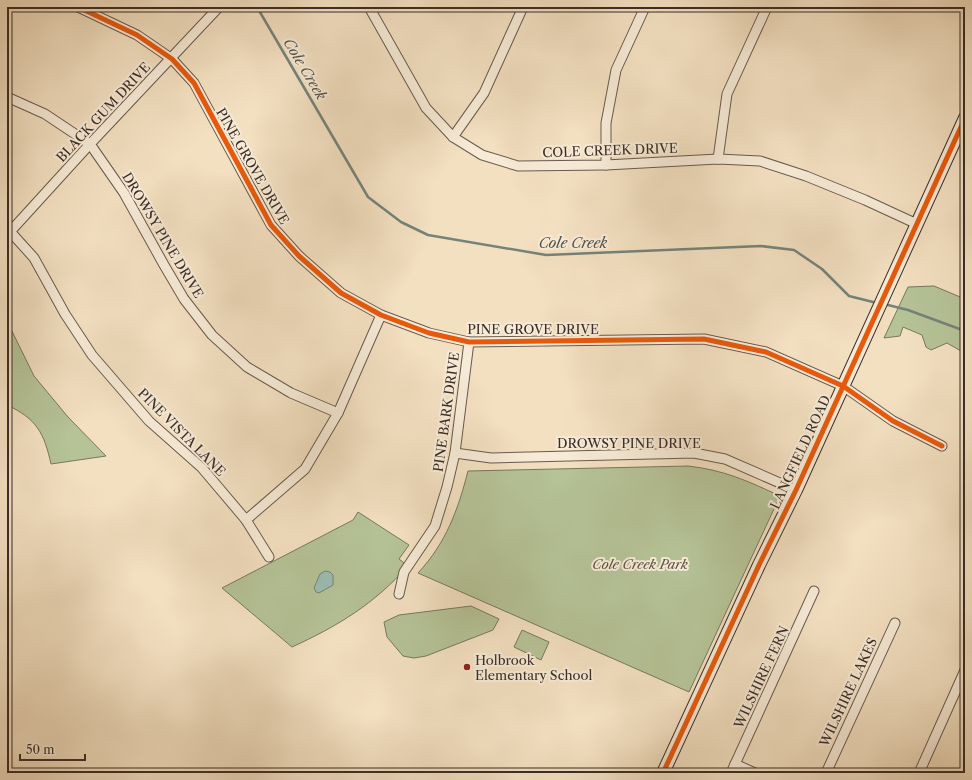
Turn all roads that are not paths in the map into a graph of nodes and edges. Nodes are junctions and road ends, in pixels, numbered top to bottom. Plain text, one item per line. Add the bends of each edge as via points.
1 (78, 7) edge
2 (219, 7) edge
3 (369, 7) edge
4 (523, 7) edge
5 (645, 7) edge
6 (767, 7) edge
7 (172, 59) junction
8 (7, 97) edge
9 (965, 118) edge
10 (453, 137) junction
11 (90, 144) junction
12 (718, 159) junction
13 (606, 165) junction
14 (917, 224) junction
15 (8, 231) edge
16 (381, 315) junction
17 (469, 342) junction
18 (843, 386) junction
19 (338, 413) junction
20 (942, 446) dead end
21 (455, 453) junction
22 (796, 490) junction
23 (246, 520) junction
24 (269, 557) dead end
25 (814, 591) dead end
26 (399, 594) dead end
27 (894, 623) dead end
28 (965, 670) edge
29 (735, 764) junction
30 (664, 773) edge
31 (731, 773) edge
32 (755, 773) edge
33 (826, 773) edge
34 (919, 773) edge

1 - 7 street, PINE GROVE DRIVE via 137,34
2 - 7 street, BLACK GUM DRIVE
3 - 10 street, COLE CREEK DRIVE via 426,108
4 - 10 street via 484,93
5 - 13 street via 616,70 606,123
6 - 12 street via 727,94
7 - 11 street, BLACK GUM DRIVE
7 - 16 street, PINE GROVE DRIVE via 194,83 271,224 299,256 341,293
8 - 11 street, DROWSY PINE DRIVE via 45,114
9 - 14 street, LANGFIELD ROAD
10 - 13 street, COLE CREEK DRIVE via 482,155 518,166
11 - 15 street, BLACK GUM DRIVE
11 - 19 street, DROWSY PINE DRIVE via 124,193 184,298 212,335 247,367 291,393
12 - 13 street, COLE CREEK DRIVE
12 - 14 street, COLE CREEK DRIVE via 760,161 806,176
14 - 18 street, LANGFIELD ROAD
15 - 23 street, PINE VISTA LANE via 34,258 65,314 92,355 149,420 202,468
16 - 17 street, PINE GROVE DRIVE via 429,333
16 - 19 street
17 - 18 street, PINE GROVE DRIVE via 704,339 766,352
17 - 21 street, PINE BARK DRIVE
18 - 20 street, PINE GROVE DRIVE via 893,421
18 - 22 street, LANGFIELD ROAD
19 - 23 street via 305,469
21 - 22 street, DROWSY PINE DRIVE via 491,458 694,453 725,459
21 - 26 street, PINE BARK DRIVE via 435,526 404,572
22 - 30 street, LANGFIELD ROAD
23 - 24 street, PINE VISTA LANE
25 - 29 street, WILSHIRE FERN
27 - 33 street, WILSHIRE LAKES
28 - 34 street
29 - 31 street, WILSHIRE FERN
29 - 32 street

